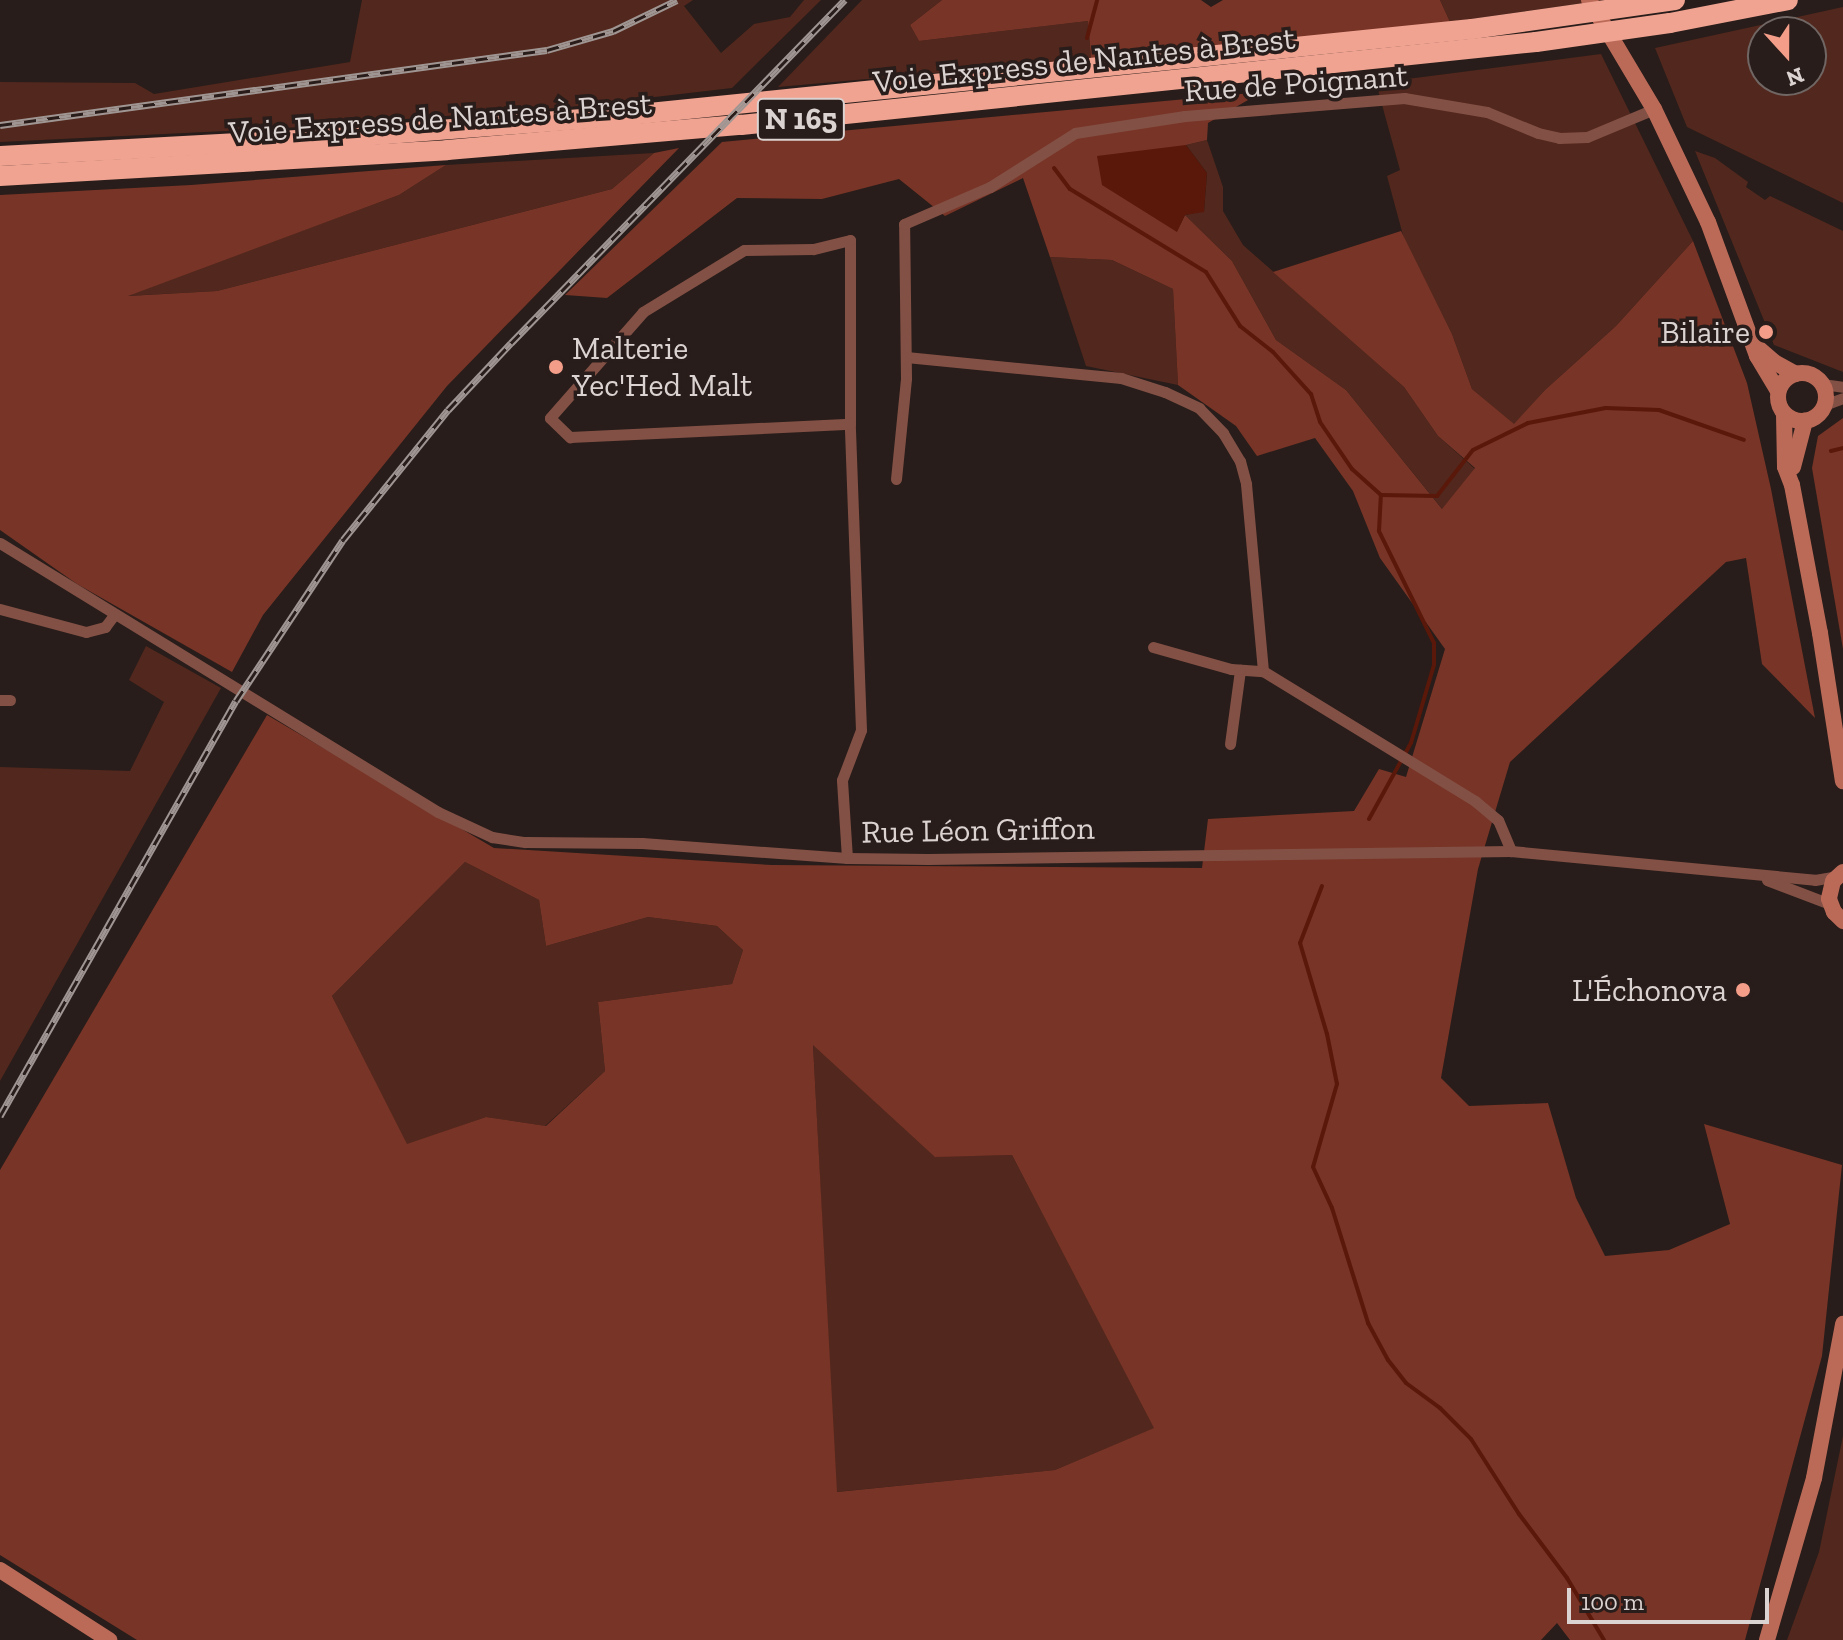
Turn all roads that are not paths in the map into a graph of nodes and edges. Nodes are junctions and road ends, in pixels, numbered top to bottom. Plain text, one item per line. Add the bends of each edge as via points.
1 (1675, 0) edge
2 (1788, 0) edge
3 (1588, 7) edge
4 (1654, 109) junction
5 (0, 156) edge
6 (0, 176) edge
7 (1756, 346) junction
8 (906, 357) junction
9 (1796, 374) junction
10 (1822, 384) junction
11 (1843, 387) edge
12 (1778, 391) junction
13 (1843, 398) edge
14 (1824, 405) junction
15 (1784, 414) junction
16 (1805, 421) junction
17 (850, 424) junction
18 (896, 479) dead end
19 (1792, 485) junction
20 (0, 543) edge
21 (0, 609) edge
22 (114, 615) junction
23 (1153, 647) dead end
24 (1240, 670) junction
25 (1263, 671) junction
26 (1230, 744) dead end
27 (1843, 781) edge
28 (1511, 851) junction
29 (847, 858) junction
30 (1747, 874) junction
31 (1840, 874) edge
32 (1830, 904) junction
33 (1843, 921) edge
34 (1843, 1324) edge
35 (0, 1570) edge
36 (109, 1640) edge
37 (1767, 1640) edge

1 - 3 highway, Voie Express de Nantes à Brest / N 165 via 1607,10
2 - 6 highway, Voie Express de Nantes à Brest / N 165 via 1599,34 1347,64 614,137
3 - 4 street
3 - 5 highway, Voie Express de Nantes à Brest / N 165 via 1472,29 557,122
4 - 7 street via 1708,222
4 - 8 street, Rue de Poignant via 1587,137 1548,136 1487,112 1404,98 1185,116 1075,133 990,187 904,224
7 - 9 street
7 - 12 street
8 - 18 street
8 - 25 street via 1121,378 1199,408 1223,433 1246,484
9 - 10 street via 1811,375
9 - 12 street
10 - 11 street
10 - 14 street
12 - 15 street
13 - 14 street
14 - 16 street
15 - 16 street
15 - 19 street via 1785,467
16 - 19 street
17 - 17 street via 850,240 813,249 744,250 643,312 550,418 570,437
17 - 29 street via 861,730 842,780
19 - 27 street
20 - 22 street, Rue Léon Griffon
21 - 22 street via 86,632 105,627
22 - 29 street, Rue Léon Griffon via 438,812 492,837
23 - 24 street
24 - 25 street
24 - 26 street
25 - 28 street via 1396,750 1498,820
28 - 29 street, Rue Léon Griffon
28 - 30 street, Rue Léon Griffon
30 - 31 street, Rue Léon Griffon via 1815,880
30 - 32 street, Rue Léon Griffon
31 - 32 street via 1831,887
32 - 33 street
34 - 37 street via 1814,1478
35 - 36 street

